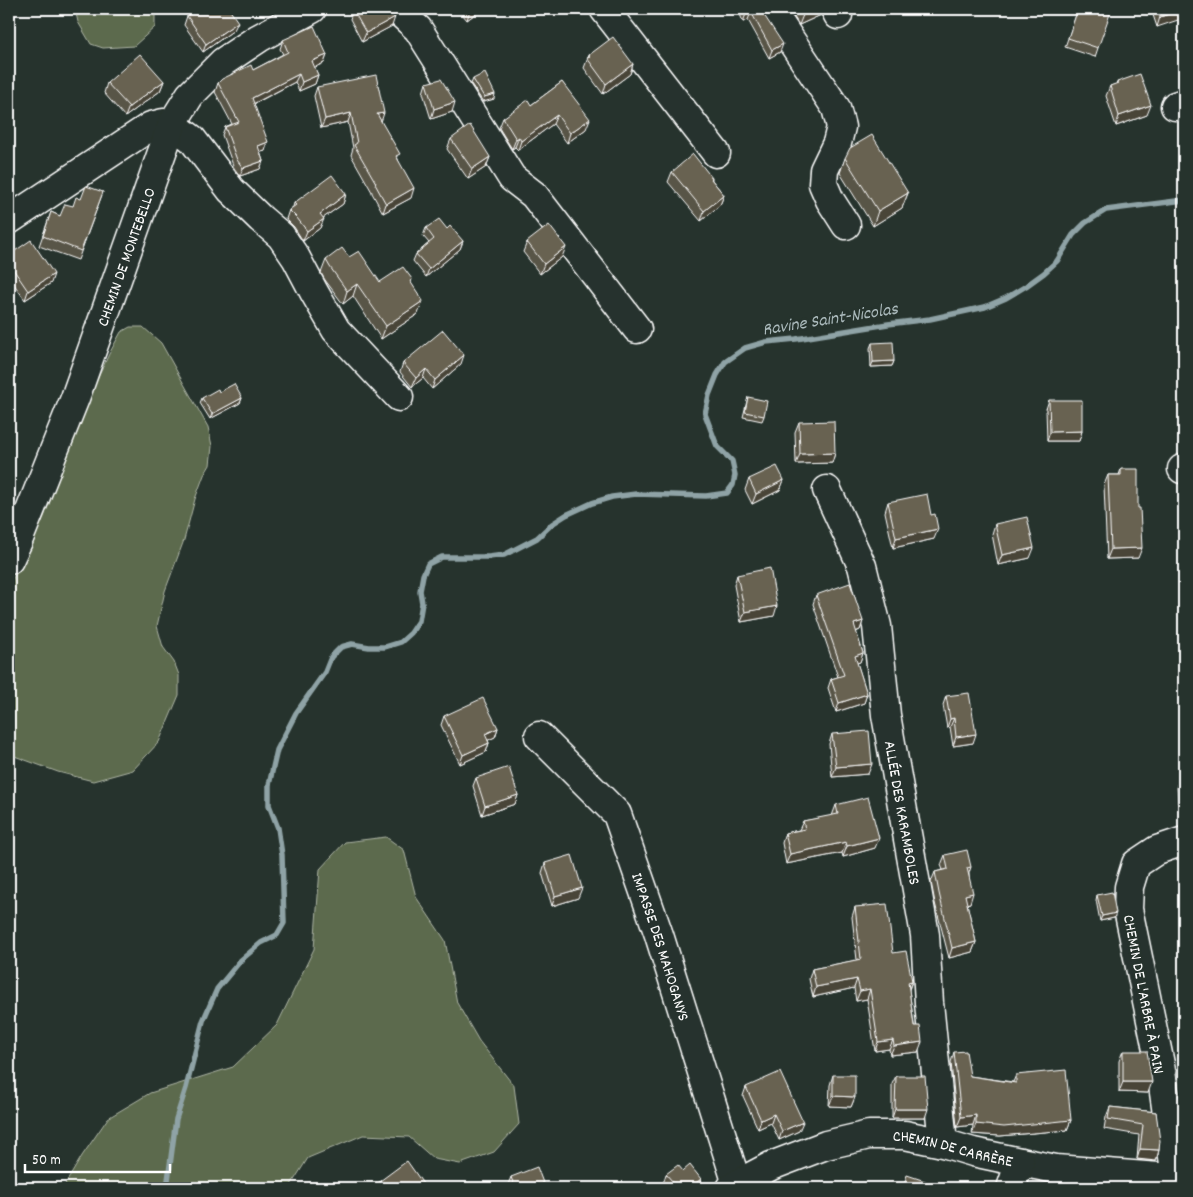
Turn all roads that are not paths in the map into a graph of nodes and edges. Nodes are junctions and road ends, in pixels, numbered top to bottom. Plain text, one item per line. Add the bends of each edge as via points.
1 (396, 9) edge
2 (604, 9) edge
3 (770, 9) edge
4 (308, 10) edge
5 (172, 124) junction
6 (716, 153) dead end
7 (9, 220) edge
8 (846, 225) dead end
9 (636, 329) dead end
10 (399, 397) dead end
11 (827, 490) dead end
12 (9, 560) edge
13 (539, 736) dead end
14 (1184, 840) edge
15 (943, 1143) junction
16 (1020, 1162) junction
17 (1180, 1179) edge
18 (734, 1186) edge
19 (1011, 1188) edge

1 - 9 street via 418,29 512,178 534,196
2 - 6 street
3 - 8 street via 836,108 841,127 824,170 823,184
4 - 5 street, CHEMIN DE MONTEBELLO via 223,62 190,95
5 - 7 street via 151,126
5 - 10 street via 192,139 231,190 282,236 336,330
5 - 12 street, CHEMIN DE MONTEBELLO via 75,398
11 - 15 street, ALLÉE DES KARAMBOLES via 862,566 877,626 886,715 925,935
13 - 18 street, IMPASSE DES MAHOGANYS via 617,814 662,944
14 - 17 street, CHEMIN DE L'ARBRE À PAIN via 1156,850 1136,864 1129,887 1128,909
15 - 16 street, CHEMIN DE CARRÈRE
15 - 18 street, CHEMIN DE CARRÈRE via 905,1135 869,1135 826,1144
16 - 17 street, CHEMIN DE CARRÈRE via 1056,1169
16 - 19 street

